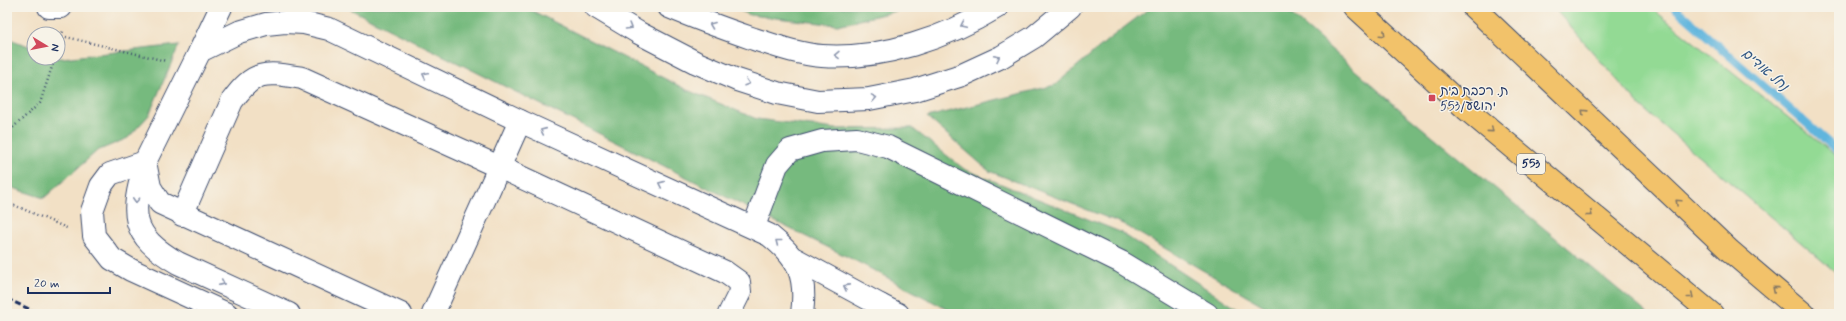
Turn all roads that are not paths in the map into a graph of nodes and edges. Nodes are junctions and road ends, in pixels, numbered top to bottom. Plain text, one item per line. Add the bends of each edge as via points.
1 (49, 7) edge
2 (61, 7) edge
3 (221, 7) edge
4 (300, 7) edge
5 (596, 7) edge
6 (669, 7) edge
7 (997, 7) edge
8 (1070, 7) edge
9 (1355, 7) edge
10 (1473, 7) edge
11 (329, 29) junction
12 (197, 59) junction
13 (520, 121) junction
14 (145, 162) junction
15 (499, 167) junction
16 (182, 215) junction
17 (754, 226) junction
18 (795, 259) junction
19 (885, 311) edge
20 (227, 314) edge
21 (289, 314) edge
22 (401, 314) edge
23 (432, 314) edge
24 (729, 314) edge
25 (802, 314) edge
26 (1207, 314) edge
27 (1712, 314) edge
28 (1804, 314) edge

1 - 2 street
3 - 12 street
4 - 11 street
5 -> 8 street via 638,33 695,62 777,93 818,100 869,99 915,90 962,75 1034,37
7 -> 6 street via 945,33 904,47 864,55 822,56 788,50
9 -> 27 main road, 553 via 1466,108
28 -> 10 main road via 1730,251
11 - 12 street via 304,22 266,24 240,32
13 -> 11 street
12 - 14 street
13 - 15 street
17 -> 13 street
14 - 16 street via 150,187 160,203
14 - 20 street via 110,174 101,186 92,212 94,236 112,259
14 -> 21 street via 136,194 136,216 143,235 161,253 178,263
15 - 16 street via 302,78 262,75 251,79 232,100
15 - 23 street
15 - 24 street via 726,272 738,282 740,292
16 - 22 street
18 -> 17 street via 784,246
17 - 26 street via 777,165 790,150 822,141 857,139 888,147 1121,262
19 -> 18 street
18 - 25 street via 802,279

